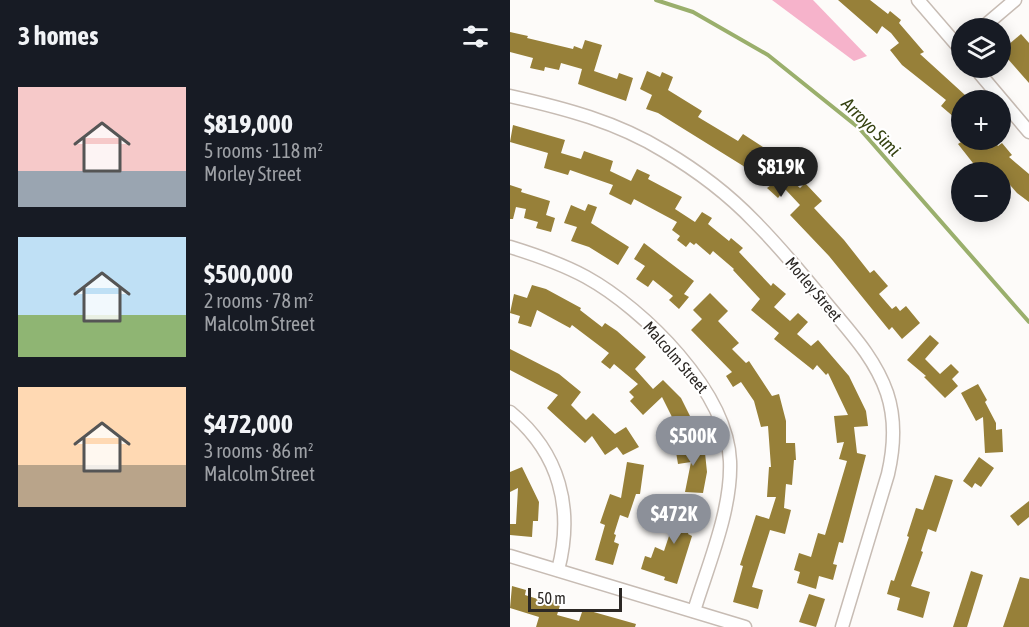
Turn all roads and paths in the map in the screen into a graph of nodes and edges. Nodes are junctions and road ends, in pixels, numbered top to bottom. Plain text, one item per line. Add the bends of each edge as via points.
1 (918, 0) edge
2 (1016, 0) edge
3 (994, 18) edge
4 (951, 37) edge
5 (983, 78) edge
6 (510, 96) edge
7 (1029, 132) edge
8 (510, 247) edge
9 (510, 412) edge
10 (510, 556) edge
11 (558, 570) junction
12 (693, 611) junction
13 (745, 627) edge
14 (842, 627) edge

1 - 4 street
2 - 3 street
5 - 7 street
6 - 14 street, Morley Street via 565,108 616,127 663,150 707,180 753,219 864,348 888,396 893,450
8 - 12 street, Malcolm Street via 564,266 620,299 648,323 710,396 726,437 730,482
9 - 11 street via 537,439 558,480 565,526
10 - 11 street
11 - 12 street
12 - 13 street

